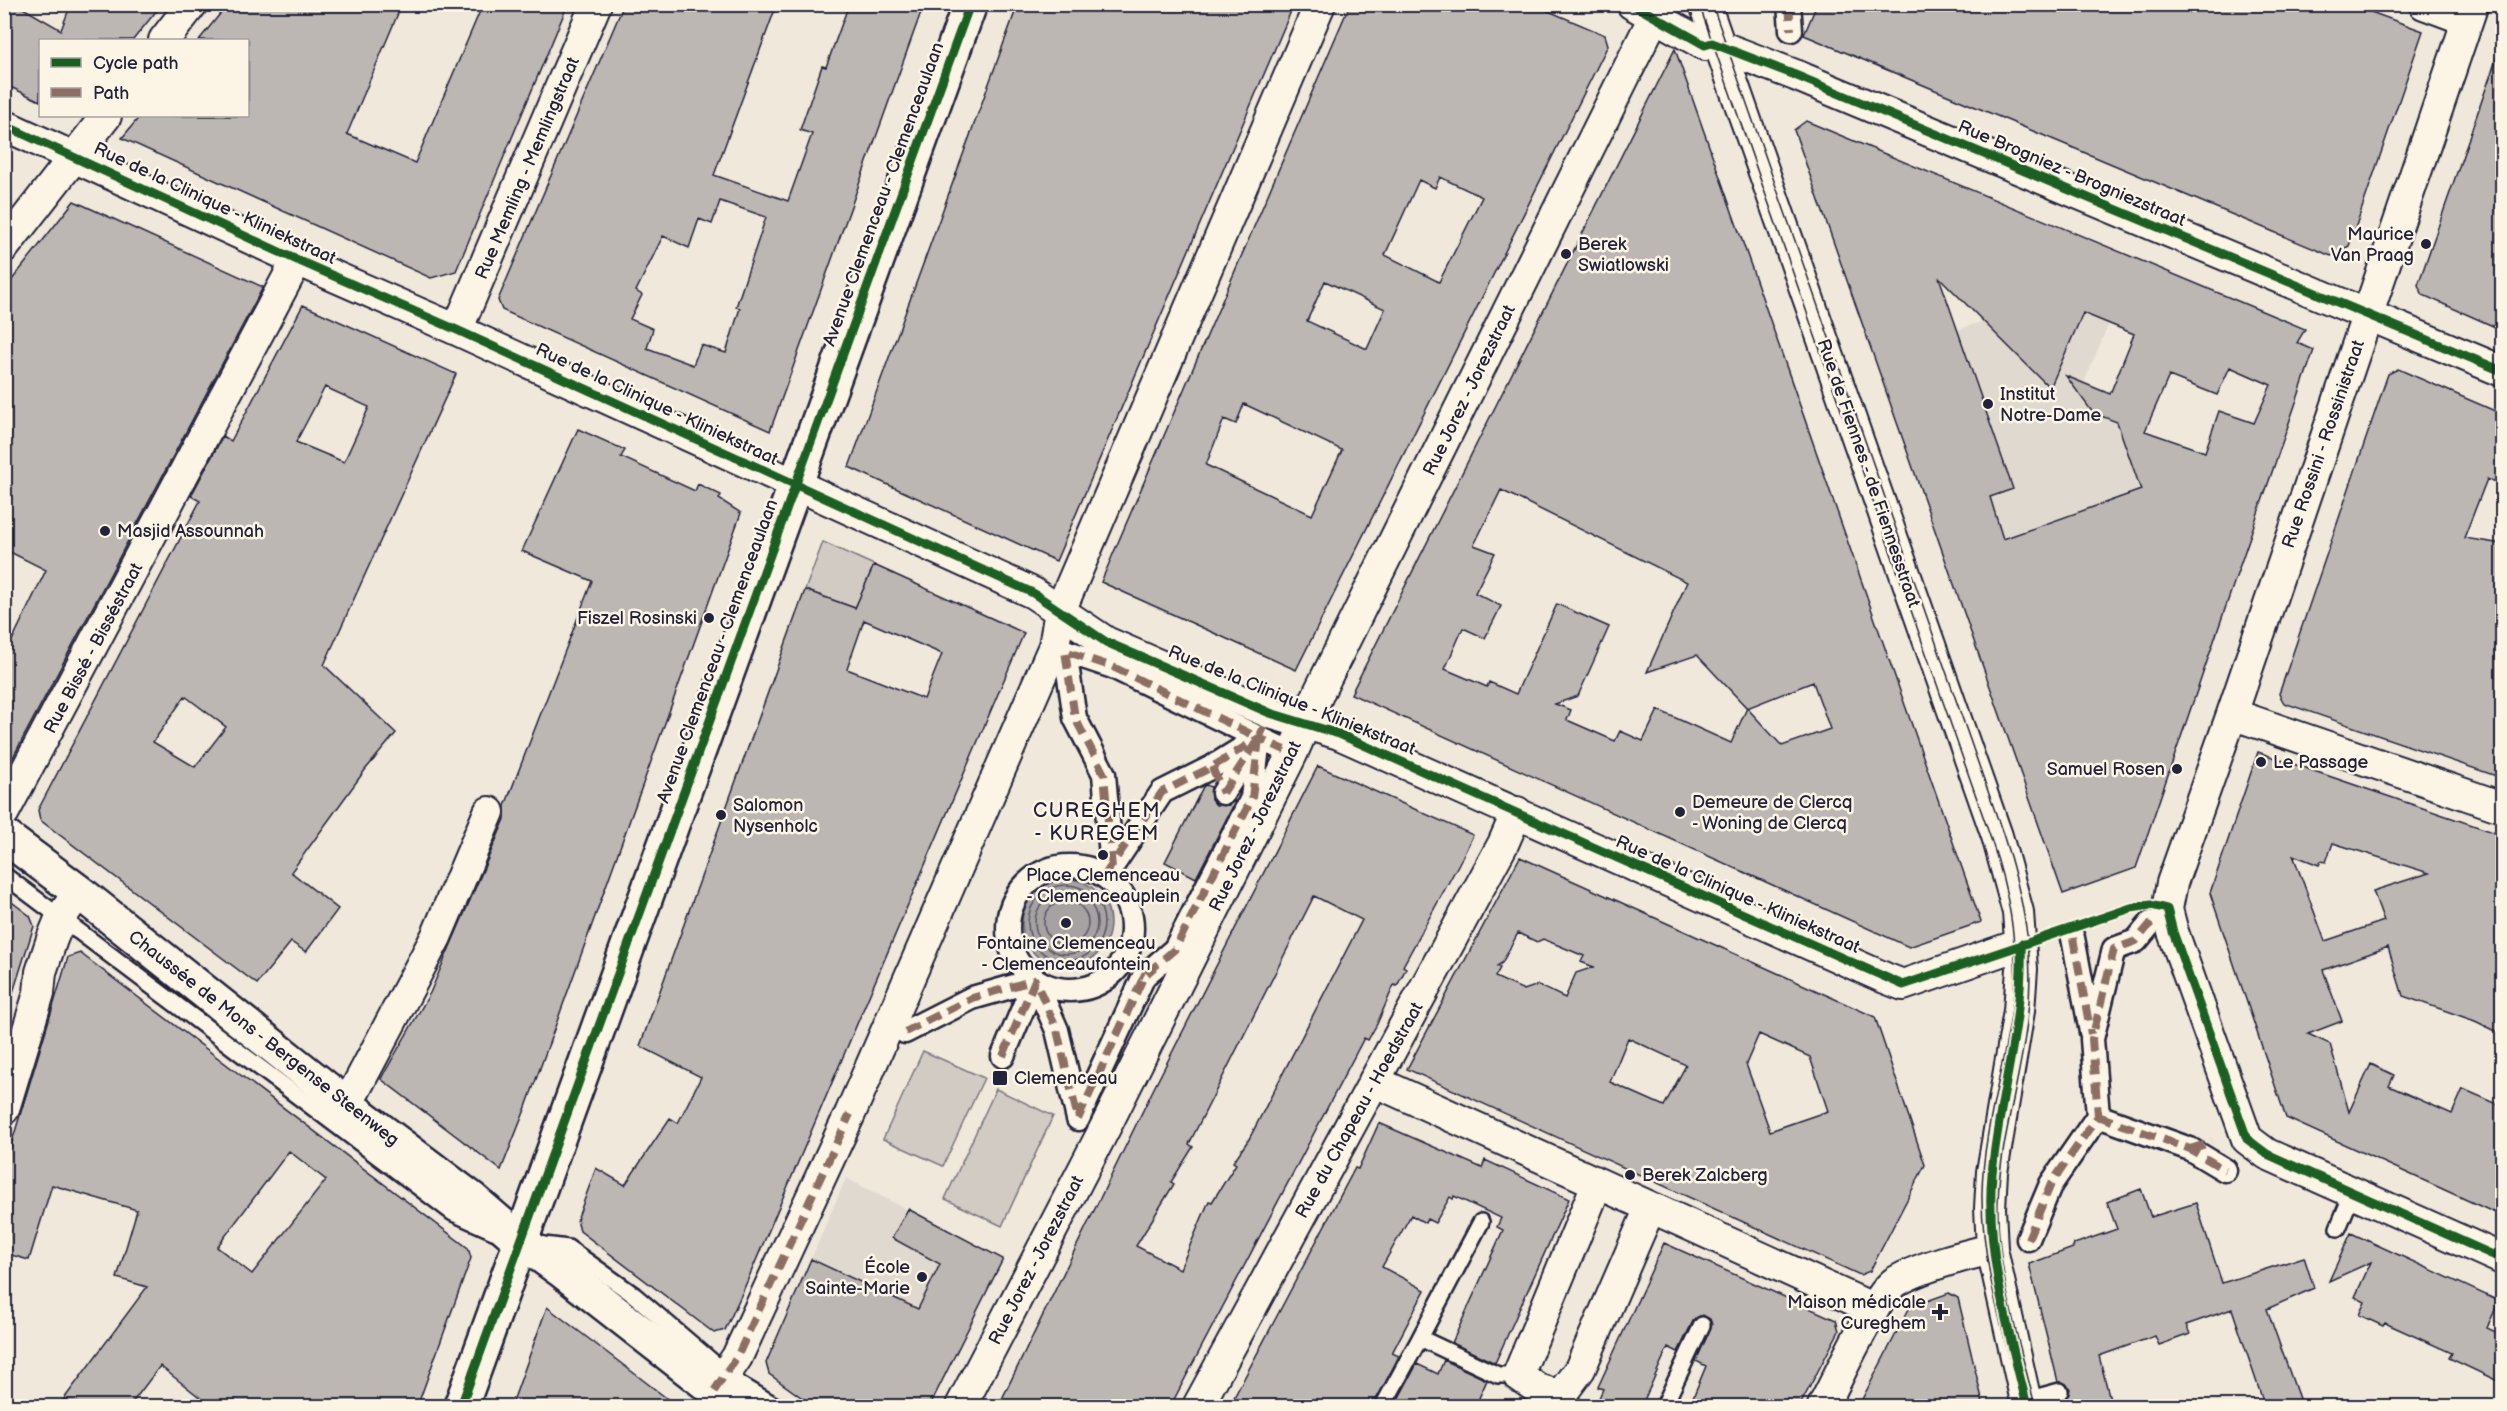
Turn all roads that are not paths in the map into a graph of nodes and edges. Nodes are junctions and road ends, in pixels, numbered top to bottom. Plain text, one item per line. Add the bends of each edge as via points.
1 (192, 4) edge
2 (596, 4) edge
3 (970, 4) edge
4 (1320, 4) edge
5 (1705, 4) edge
6 (1789, 4) edge
7 (2424, 4) edge
8 (1643, 11) edge
9 (2470, 12) edge
10 (1791, 30) dead end
11 (165, 39) edge
12 (1720, 46) junction
13 (105, 117) edge
14 (4, 125) edge
15 (75, 157) junction
16 (4, 247) edge
17 (297, 260) junction
18 (2367, 315) junction
19 (457, 330) junction
20 (2502, 371) edge
21 (796, 486) junction
22 (1060, 611) junction
23 (2232, 714) junction
24 (1306, 722) junction
25 (1261, 732) junction
26 (1285, 750) dead end
27 (2502, 807) edge
28 (4, 812) edge
29 (489, 812) dead end
30 (1518, 812) junction
31 (4, 836) edge
32 (1108, 872) junction
33 (4, 875) edge
34 (70, 905) junction
35 (2151, 923) dead end
36 (2073, 938) dead end
37 (2021, 944) junction
38 (1120, 964) junction
39 (1144, 976) junction
40 (1035, 980) junction
41 (905, 1032) dead end
42 (2092, 1039) junction
43 (1003, 1056) dead end
44 (1374, 1081) junction
45 (347, 1105) junction
46 (4, 1109) edge
47 (2098, 1116) junction
48 (2212, 1142) dead end
49 (2190, 1149) junction
50 (2225, 1170) dead end
51 (1597, 1184) junction
52 (2353, 1192) junction
53 (1650, 1208) junction
54 (1481, 1222) dead end
55 (2338, 1228) dead end
56 (2028, 1239) dead end
57 (522, 1242) junction
58 (1992, 1249) junction
59 (2502, 1259) edge
60 (1874, 1309) junction
61 (1702, 1325) dead end
62 (1420, 1338) junction
63 (1518, 1375) junction
64 (725, 1390) edge
65 (2060, 1391) dead end
66 (1568, 1401) edge
67 (2026, 1403) edge
68 (460, 1407) edge
69 (776, 1407) edge
70 (961, 1407) edge
71 (1198, 1407) edge
72 (1383, 1407) edge
73 (1664, 1407) edge
74 (1823, 1407) edge

1 - 11 street
2 - 19 street, Rue Memling - Memlingstraat
3 - 21 street, Avenue Clemenceau - Clemenceaulaan
4 - 22 street
5 - 12 street, Rue de Fiennes - de Fiennesstraat
6 - 10 street
7 - 9 street
8 - 12 street, Rue Brogniez - Brogniezstraat via 1705,45
8 - 24 street, Rue Jorez - Jorezstraat
9 - 18 street, Rue Rossini - Rossinistraat
12 - 18 street, Rue Brogniez - Brogniezstraat
12 - 37 street, Rue de Fiennes - de Fiennesstraat via 1997,836 2015,894
13 - 15 street
14 - 15 street, Rue de la Clinique - Kliniekstraat
15 - 16 street
15 - 17 street, Rue de la Clinique - Kliniekstraat
17 - 19 street, Rue de la Clinique - Kliniekstraat
17 - 28 street, Rue Bissé - Bisséstraat
18 - 20 street, Rue Brogniez - Brogniezstraat
18 - 23 street, Rue Rossini - Rossinistraat
19 - 21 street, Rue de la Clinique - Kliniekstraat
21 - 22 street, Rue de la Clinique - Kliniekstraat via 1033,593
21 - 57 street, Avenue Clemenceau - Clemenceaulaan
22 - 24 street, Rue de la Clinique - Kliniekstraat via 1106,642 1270,713
22 - 64 street via 1054,646
23 - 27 street
23 - 52 street, Rue Rossini - Rossinistraat via 2172,883 2167,909 2172,932 2247,1139 2267,1154
24 - 30 street, Rue de la Clinique - Kliniekstraat
24 - 70 street, Rue Jorez - Jorezstraat via 1108,1122
25 - 26 street
25 - 32 street via 1212,767 1162,792
25 - 32 street via 1065,651 1075,718 1104,774
25 - 39 street via 1252,798 1175,949
29 - 45 street via 436,937
30 - 37 street, Rue de la Clinique - Kliniekstraat via 1903,985
30 - 44 street, Rue du Chapeau - Hoedstraat
31 - 34 street, Chaussée de Mons - Bergense Steenweg
32 - 38 street via 1127,901 1132,917 1128,951
32 - 40 street via 1056,866 1026,882 1016,896 1009,912 1010,946 1017,962
33 - 34 lane, Chaussée de Mons - Bergense Steenweg
34 - 45 street, Chaussée de Mons - Bergense Steenweg
34 - 46 street via 41,972 39,993
34 - 57 lane, Chaussée de Mons - Bergense Steenweg via 460,1218
35 - 42 street via 2136,941 2114,949
36 - 42 street
37 - 58 street, Rue de Fiennes - de Fiennesstraat via 2019,1011 1992,1172
38 - 39 street
38 - 40 street via 1107,978 1076,990 1059,989
39 - 40 street via 1078,1119 1057,1030
40 - 41 street via 972,999
40 - 43 street
42 - 47 street
44 - 51 street
44 - 71 street, Rue du Chapeau - Hoedstraat
45 - 57 street, Chaussée de Mons - Bergense Steenweg via 472,1199
47 - 49 street
47 - 56 street via 2051,1184
48 - 49 street
49 - 50 street
51 - 53 street
51 - 63 street
52 - 55 lane
52 - 59 street, Rue Rossini - Rossinistraat
53 - 60 street
53 - 66 street
54 - 62 lane
57 - 64 street, Chaussée de Mons - Bergense Steenweg
57 - 68 street, Avenue Clemenceau - Clemenceaulaan
58 - 60 street via 1954,1258 1894,1283
58 - 67 street, Rue de Fiennes - de Fiennesstraat
60 - 74 street
61 - 73 lane
62 - 63 lane via 1498,1375
62 - 72 lane
63 - 66 street via 1538,1389
64 - 69 lane, Chaussée de Mons - Bergense Steenweg
65 - 67 lane

